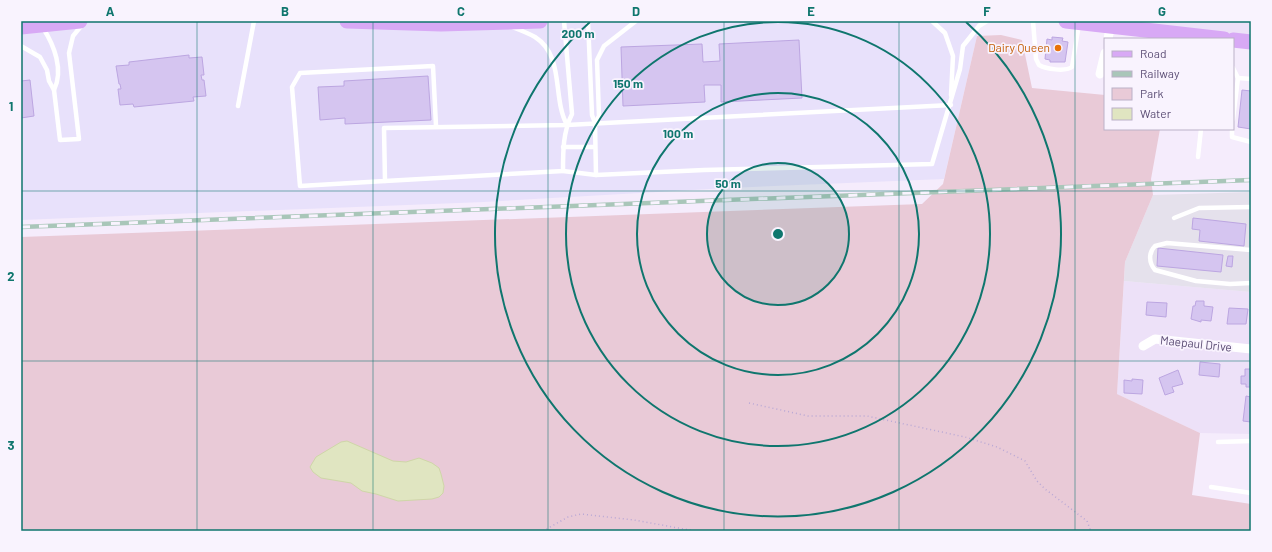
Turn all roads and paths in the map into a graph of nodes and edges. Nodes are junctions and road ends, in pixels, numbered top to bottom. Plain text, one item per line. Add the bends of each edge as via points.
1 (80, 21) edge
2 (86, 21) edge
3 (254, 21) edge
4 (347, 21) edge
5 (540, 21) edge
6 (564, 21) edge
7 (588, 21) edge
8 (636, 21) edge
9 (932, 21) edge
10 (987, 21) edge
11 (1033, 21) edge
12 (441, 22) edge
13 (504, 22) junction
14 (1073, 22) edge
15 (41, 25) junction
16 (21, 27) edge
17 (1110, 29) edge
18 (1172, 36) edge
19 (1190, 37) edge
20 (1207, 38) edge
21 (1234, 40) edge
22 (1251, 42) edge
23 (21, 46) edge
24 (1104, 64) edge
25 (1234, 70) edge
26 (1103, 75) edge
27 (1238, 78) junction
28 (1251, 79) edge
29 (54, 90) junction
30 (951, 105) junction
31 (238, 106) dead end
32 (1234, 110) edge
33 (595, 123) junction
34 (567, 125) junction
35 (436, 126) junction
36 (1201, 130) edge
37 (1232, 130) edge
38 (1251, 142) edge
39 (563, 146) junction
40 (595, 147) junction
41 (1198, 157) dead end
42 (563, 171) junction
43 (596, 175) junction
44 (385, 182) junction
45 (1251, 207) edge
46 (1174, 218) dead end
47 (1251, 250) edge
48 (1251, 283) edge
49 (1143, 346) dead end
50 (1251, 350) edge
51 (750, 403) dead end
52 (1251, 441) edge
53 (1218, 442) dead end
54 (1210, 487) dead end
55 (1251, 493) edge
56 (543, 531) edge
57 (695, 531) edge
58 (1088, 531) edge

1 - 15 main road
2 - 29 lane via 73,36 69,54 78,139 60,140
3 - 31 lane
4 - 12 main road
5 - 13 main road
6 - 34 lane via 572,114
7 - 33 lane via 592,115
8 - 33 lane via 604,46 597,60 599,116
9 - 30 lane via 945,33 953,56
10 - 30 lane via 979,26 963,46
11 - 14 lane via 1036,59 1039,65 1067,70 1072,67
12 - 13 main road
13 - 34 lane via 536,38 549,52 554,66 562,115
14 - 17 main road
15 - 16 main road
15 - 29 lane via 51,41 57,62 59,80
17 - 18 main road
18 - 19 main road
19 - 20 main road
21 - 22 main road
23 - 29 lane via 40,56
24 - 26 street
25 - 27 lane
27 - 28 lane
27 - 32 lane
30 - 33 lane
30 - 43 lane via 932,164
33 - 34 lane
33 - 40 lane
34 - 35 lane
34 - 39 lane
35 - 44 lane via 384,128
35 - 44 lane via 433,66 300,73 292,87 300,186
36 - 41 lane
37 - 38 lane via 1231,135 1236,140
39 - 40 lane
39 - 42 lane
40 - 43 lane
42 - 43 lane
42 - 44 lane
45 - 46 lane via 1199,208
47 - 48 lane via 1167,243 1155,246 1150,258 1155,270 1196,281
49 - 50 street, Maepaul Drive via 1156,339
51 - 58 path via 808,416 867,416 965,437 1007,451 1025,461 1045,489 1087,521 1090,525
52 - 53 lane
54 - 55 lane
56 - 57 path via 568,517 581,514

